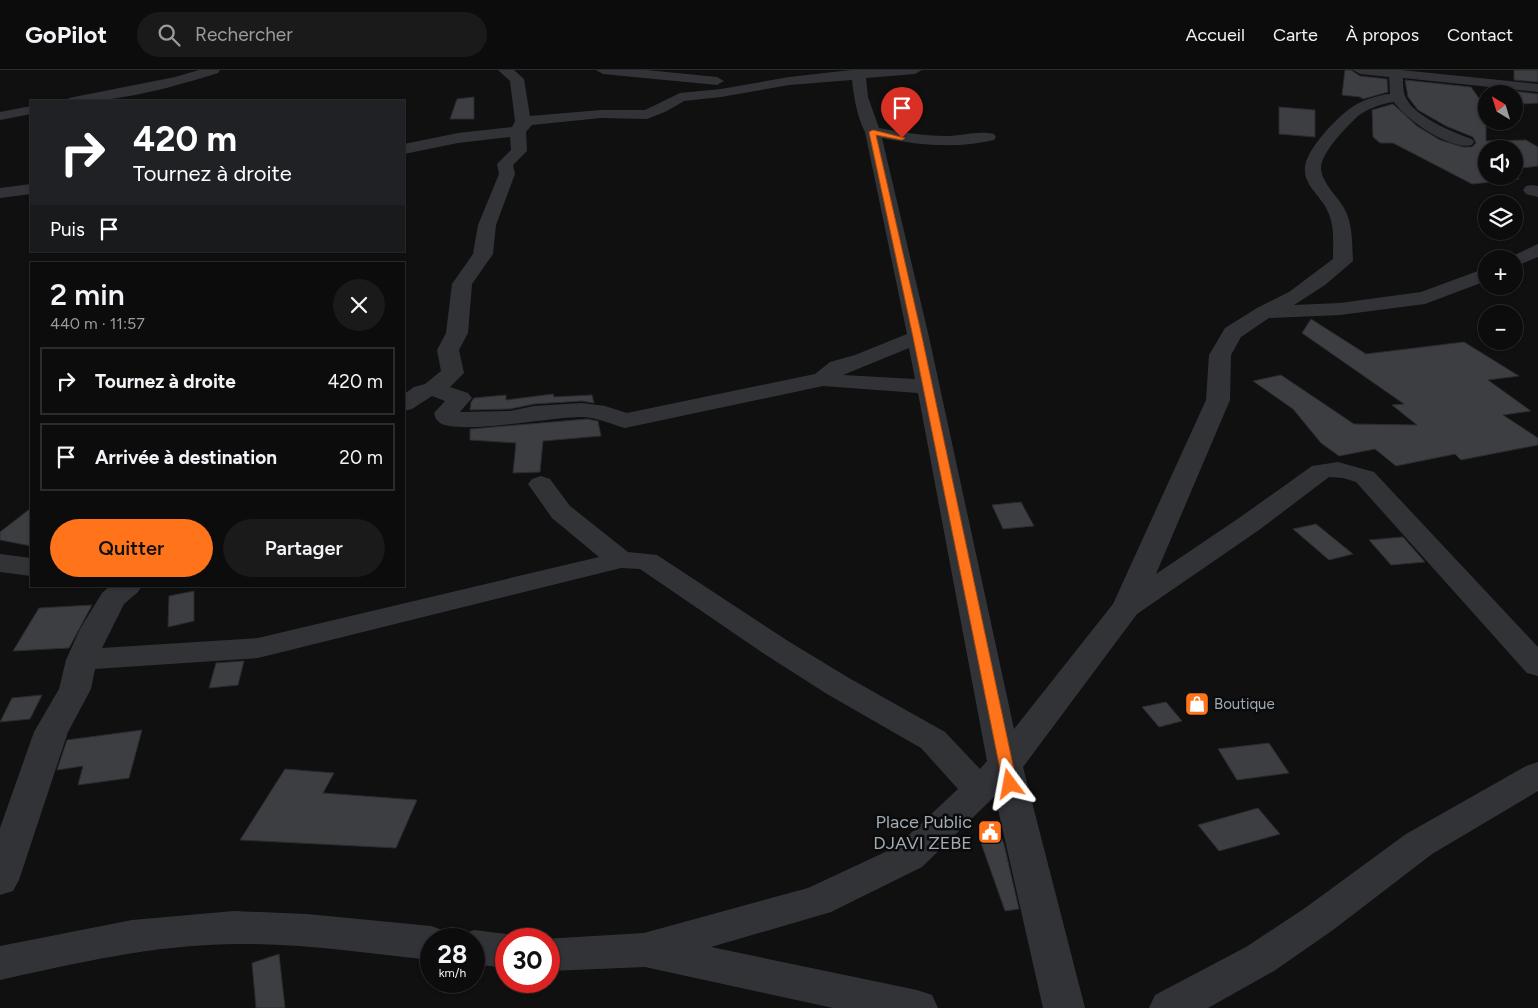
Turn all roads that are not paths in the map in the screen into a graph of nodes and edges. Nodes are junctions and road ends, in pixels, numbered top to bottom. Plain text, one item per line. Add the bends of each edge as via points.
1 (213, 70) edge
2 (505, 70) edge
3 (603, 70) edge
4 (915, 70) edge
5 (1360, 70) edge
6 (1394, 72) edge
7 (859, 81) edge
8 (761, 86) junction
9 (1538, 88) edge
10 (824, 93) dead end
11 (1398, 97) junction
12 (79, 100) edge
13 (0, 106) edge
14 (30, 108) edge
15 (30, 108) edge
16 (0, 116) edge
17 (518, 131) junction
18 (873, 132) junction
19 (988, 137) dead end
20 (1466, 142) dead end
21 (405, 149) edge
22 (30, 188) edge
23 (0, 193) edge
24 (1538, 250) edge
25 (1523, 257) edge
26 (1478, 277) edge
27 (1264, 312) junction
28 (918, 337) junction
29 (822, 379) junction
30 (928, 386) junction
31 (433, 389) junction
32 (405, 403) edge
33 (541, 484) dead end
34 (621, 560) junction
35 (0, 563) edge
36 (30, 568) edge
37 (115, 591) edge
38 (1127, 606) junction
39 (82, 660) junction
40 (1538, 666) edge
41 (1005, 765) junction
42 (1538, 775) edge
43 (978, 789) junction
44 (0, 880) edge
45 (420, 943) edge
46 (644, 950) junction
47 (560, 954) edge
48 (0, 963) edge
49 (917, 1008) edge
50 (1064, 1008) edge
51 (1170, 1008) edge

1 - 12 street
2 - 17 street via 517,79 522,121
3 - 8 street
4 - 7 street
5 - 6 street
6 - 9 street
6 - 11 street
7 - 8 street via 789,81
7 - 18 street
8 - 10 street
8 - 17 street via 680,97 647,115 601,114 528,121
11 - 20 street via 1408,110 1438,130
11 - 27 street via 1382,99 1354,112 1318,151 1313,168 1320,189 1336,209 1342,229 1343,261 1296,296
13 - 14 street
15 - 16 street
17 - 21 street
17 - 31 street via 519,151 505,164 507,174 487,225 483,254 462,284 457,333 448,350 452,373
18 - 19 street via 947,143
18 - 28 street
22 - 23 street
24 - 25 street
26 - 27 street via 1425,298 1340,309
27 - 38 street via 1233,334 1220,355 1218,400
28 - 29 street via 838,367
28 - 30 street
29 - 30 street
29 - 31 street via 625,421 605,413 582,410 510,418 452,419 446,413 460,398
30 - 41 street
31 - 32 street
33 - 34 street via 561,512
34 - 39 street via 258,648
34 - 43 street via 647,561 777,648 932,740
35 - 36 street
37 - 39 street
38 - 40 street via 1249,524 1320,471 1333,468 1349,470 1365,477
38 - 41 street
39 - 44 street via 75,689 51,732
41 - 43 street
41 - 50 street
42 - 51 street via 1419,844 1319,919 1260,958
43 - 46 street via 909,857 817,901
45 - 48 street via 265,928 187,930 61,949
46 - 47 street
46 - 49 street

